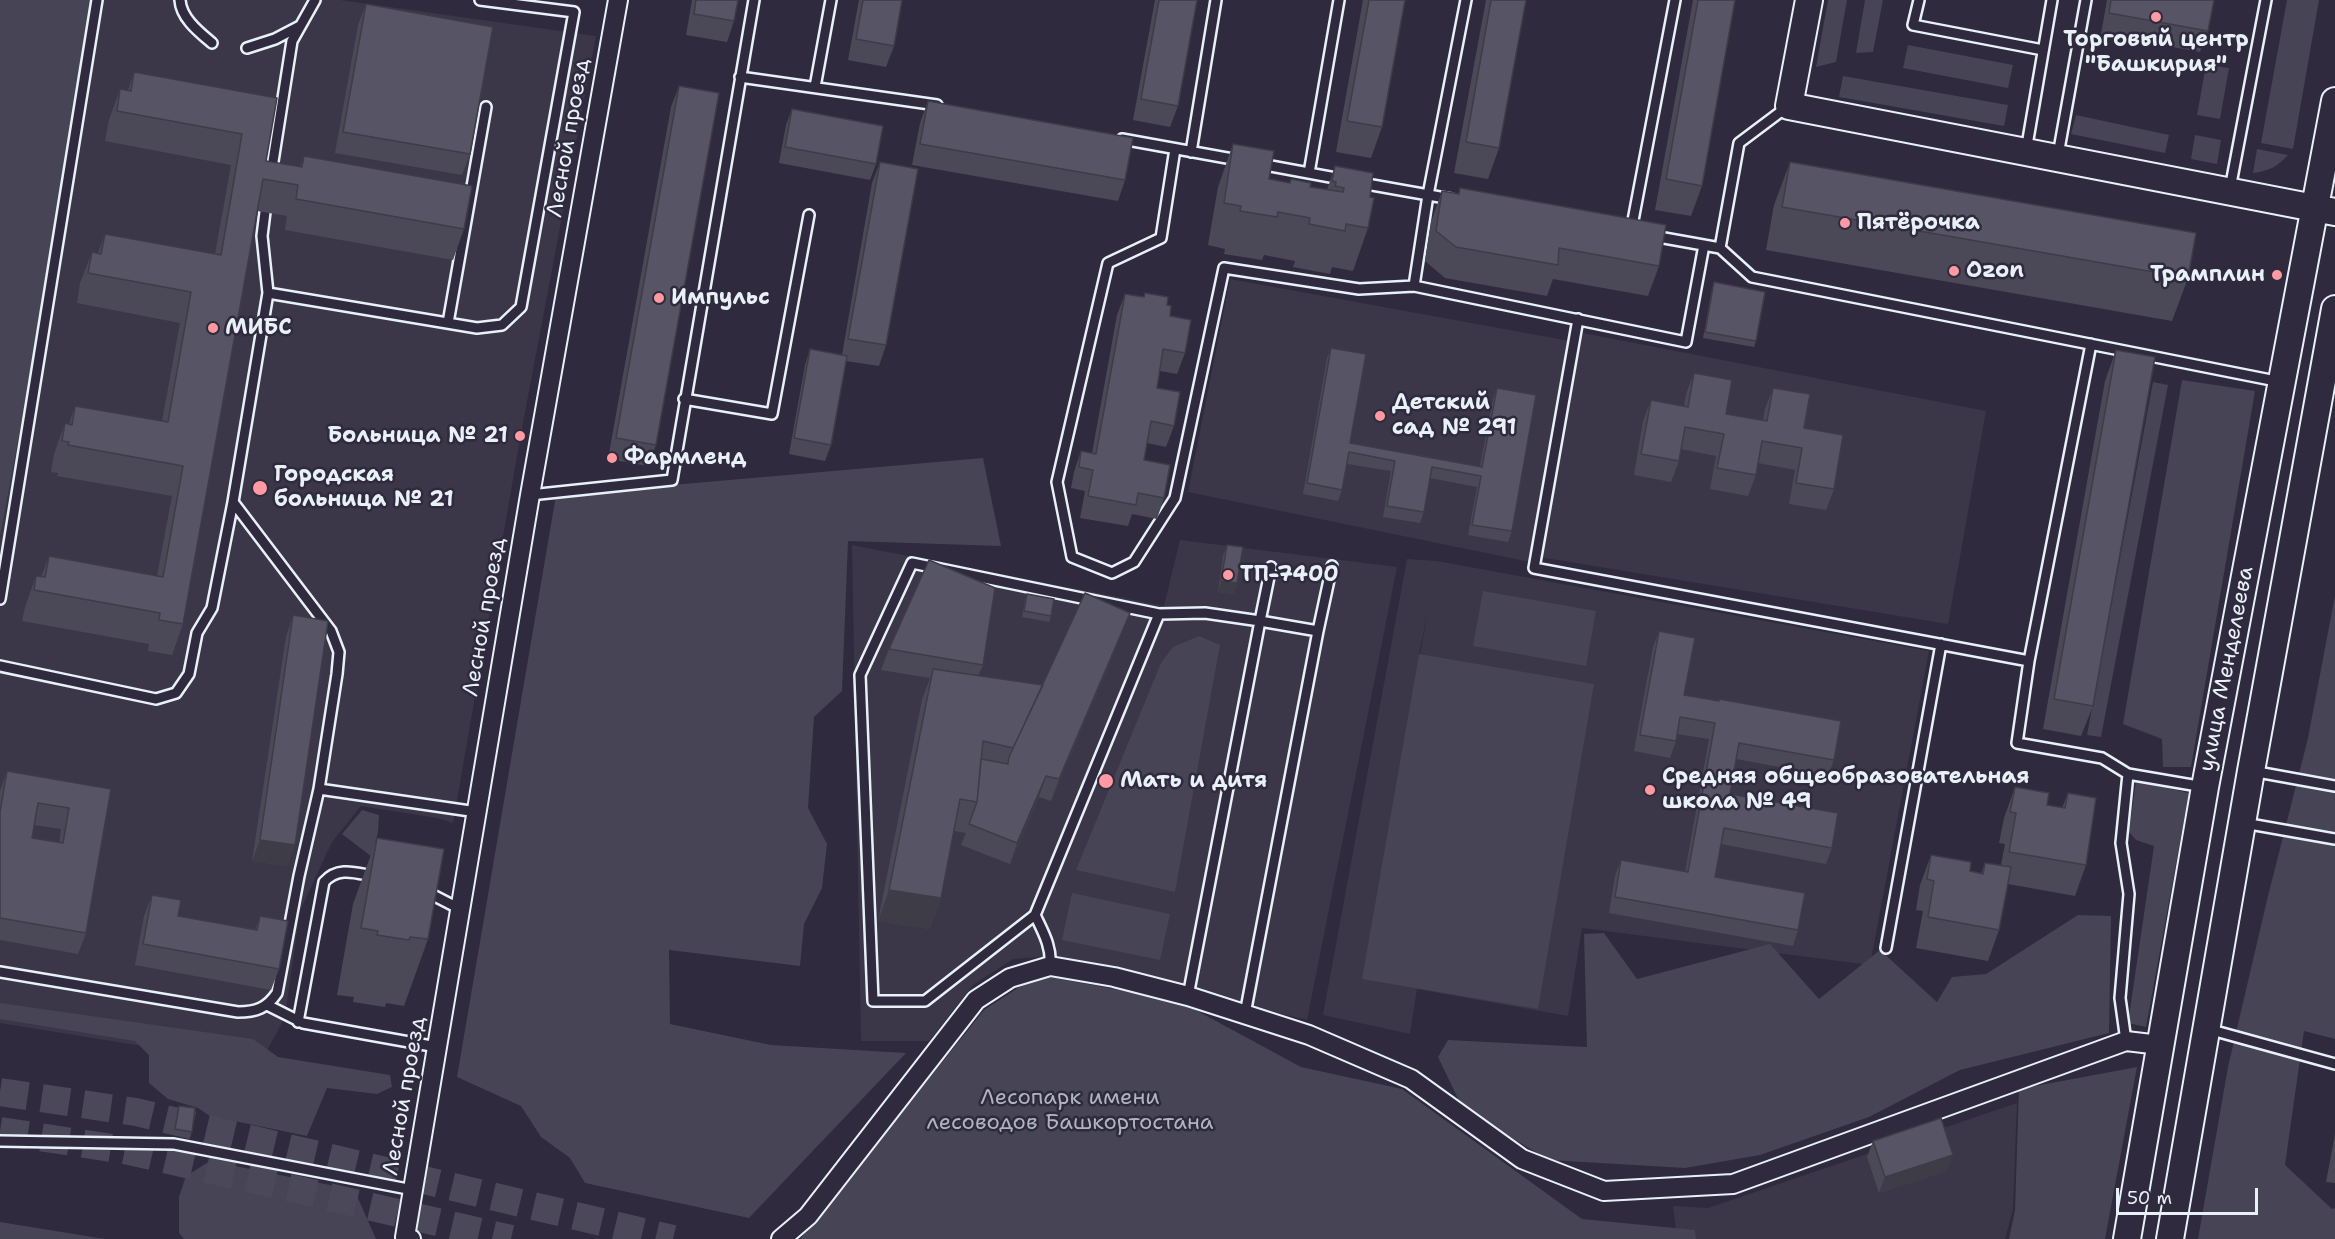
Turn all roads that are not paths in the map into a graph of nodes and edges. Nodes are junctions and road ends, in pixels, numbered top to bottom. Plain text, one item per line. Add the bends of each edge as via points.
1 (97, 0) edge
2 (180, 0) edge
3 (315, 0) edge
4 (480, 0) edge
5 (618, 0) edge
6 (754, 0) edge
7 (831, 0) edge
8 (1216, 0) edge
9 (1339, 0) edge
10 (1466, 0) edge
11 (1675, 0) edge
12 (1809, 0) edge
13 (1919, 0) edge
14 (2052, 0) edge
15 (2086, 0) edge
16 (2266, 0) edge
17 (300, 26) junction
18 (212, 44) dead end
19 (247, 48) dead end
20 (2043, 50) junction
21 (740, 77) junction
22 (815, 87) junction
23 (2335, 101) edge
24 (944, 105) edge
25 (1789, 106) junction
26 (486, 107) dead end
27 (1117, 138) edge
28 (1175, 149) junction
29 (2026, 151) junction
30 (1191, 152) junction
31 (2057, 158) junction
32 (1309, 173) junction
33 (270, 182) edge
34 (2230, 191) junction
35 (1428, 195) junction
36 (1462, 201) edge
37 (2325, 210) edge
38 (265, 212) dead end
39 (809, 215) dead end
40 (1620, 230) edge
41 (1631, 232) junction
42 (1704, 245) junction
43 (1720, 248) junction
44 (1414, 286) junction
45 (268, 292) junction
46 (2335, 309) edge
47 (1578, 320) junction
48 (448, 323) junction
49 (2091, 344) junction
50 (2281, 382) junction
51 (684, 399) junction
52 (530, 495) junction
53 (233, 502) junction
54 (1332, 566) dead end
55 (1271, 567) dead end
56 (0, 599) edge
57 (1159, 614) junction
58 (1260, 621) junction
59 (1318, 631) junction
60 (1941, 644) junction
61 (2029, 661) junction
62 (0, 666) edge
63 (2251, 771) junction
64 (2128, 774) junction
65 (2335, 786) edge
66 (2205, 787) junction
67 (319, 789) junction
68 (477, 812) junction
69 (2242, 823) junction
70 (2335, 839) edge
71 (387, 879) edge
72 (416, 886) edge
73 (460, 909) junction
74 (1035, 915) junction
75 (1886, 948) dead end
76 (1050, 966) junction
77 (0, 972) edge
78 (1188, 996) junction
79 (267, 1005) junction
80 (1245, 1014) junction
81 (298, 1022) junction
82 (2206, 1029) junction
83 (2126, 1041) junction
84 (2160, 1045) junction
85 (437, 1047) junction
86 (2335, 1064) edge
87 (0, 1141) edge
88 (413, 1190) junction
89 (411, 1239) edge
90 (782, 1239) edge
91 (2127, 1239) edge
92 (2170, 1239) edge

1 - 56 lane
2 - 18 lane via 180,7 194,28
3 - 17 lane
4 - 48 lane via 574,12 521,308 502,325 477,328
5 - 52 street, Лесной проезд
6 - 21 lane
7 - 22 lane
8 - 30 lane
9 - 32 lane
10 - 35 lane
11 - 41 lane
12 - 25 main road
13 - 20 lane via 1913,25
14 - 20 lane
15 - 31 lane
16 - 34 lane
17 - 19 lane
17 - 33 lane via 292,41
20 - 29 lane
21 - 22 lane
21 - 51 lane
22 - 24 lane
23 - 37 main road, улица Менделеева
25 - 29 main road
25 - 43 lane via 1739,144
26 - 48 lane
27 - 28 lane
28 - 30 lane
28 - 44 lane via 1161,238 1108,263 1057,482 1072,558 1112,573 1134,562 1175,498 1224,268 1359,289
29 - 31 main road
30 - 32 lane
31 - 34 main road
32 - 35 lane
34 - 37 main road
35 - 36 lane
35 - 44 lane
37 - 50 main road, улица Менделеева
38 - 45 lane via 262,236
39 - 51 lane via 772,414
40 - 41 lane
41 - 42 lane
42 - 43 lane
42 - 47 lane via 1686,342
43 - 49 lane via 1752,277
44 - 47 lane
45 - 48 lane
45 - 53 lane
46 - 63 main road, улица Менделеева
47 - 60 lane via 1534,568
49 - 50 lane
49 - 61 lane
50 - 66 main road, улица Менделеева
51 - 52 lane via 672,480
52 - 68 street, Лесной проезд
53 - 62 lane via 212,608 197,633 189,674 176,693 156,699
53 - 67 lane via 332,631 339,652
54 - 59 lane
55 - 58 lane
57 - 58 lane via 1205,613
57 - 74 lane
57 - 74 lane via 912,562 860,675 873,1001 925,1001
58 - 59 lane
58 - 78 lane
59 - 80 lane
60 - 61 lane
60 - 75 lane
61 - 64 lane via 2017,743 2102,758
63 - 65 lane
63 - 69 main road, улица Менделеева
64 - 66 lane
64 - 83 lane via 2121,843 2129,894 2120,998
66 - 84 main road, улица Менделеева
67 - 68 lane
67 - 79 lane via 277,993
68 - 73 street, Лесной проезд
69 - 70 lane
69 - 82 main road, улица Менделеева
71 - 81 lane via 341,872 324,882
72 - 73 lane
73 - 85 street, Лесной проезд
74 - 76 lane via 1049,945
76 - 78 street
76 - 90 street via 1010,978 976,1000 808,1216
77 - 79 lane via 238,1012 251,1012
78 - 80 street
79 - 81 lane
80 - 83 street via 1310,1035 1411,1079 1522,1159 1604,1191 1733,1184
81 - 85 lane
82 - 86 lane
82 - 92 main road, улица Менделеева
83 - 84 street
84 - 91 main road, улица Менделеева
85 - 88 street, Лесной проезд
87 - 88 lane via 174,1144
88 - 89 street, Лесной проезд via 405,1237

